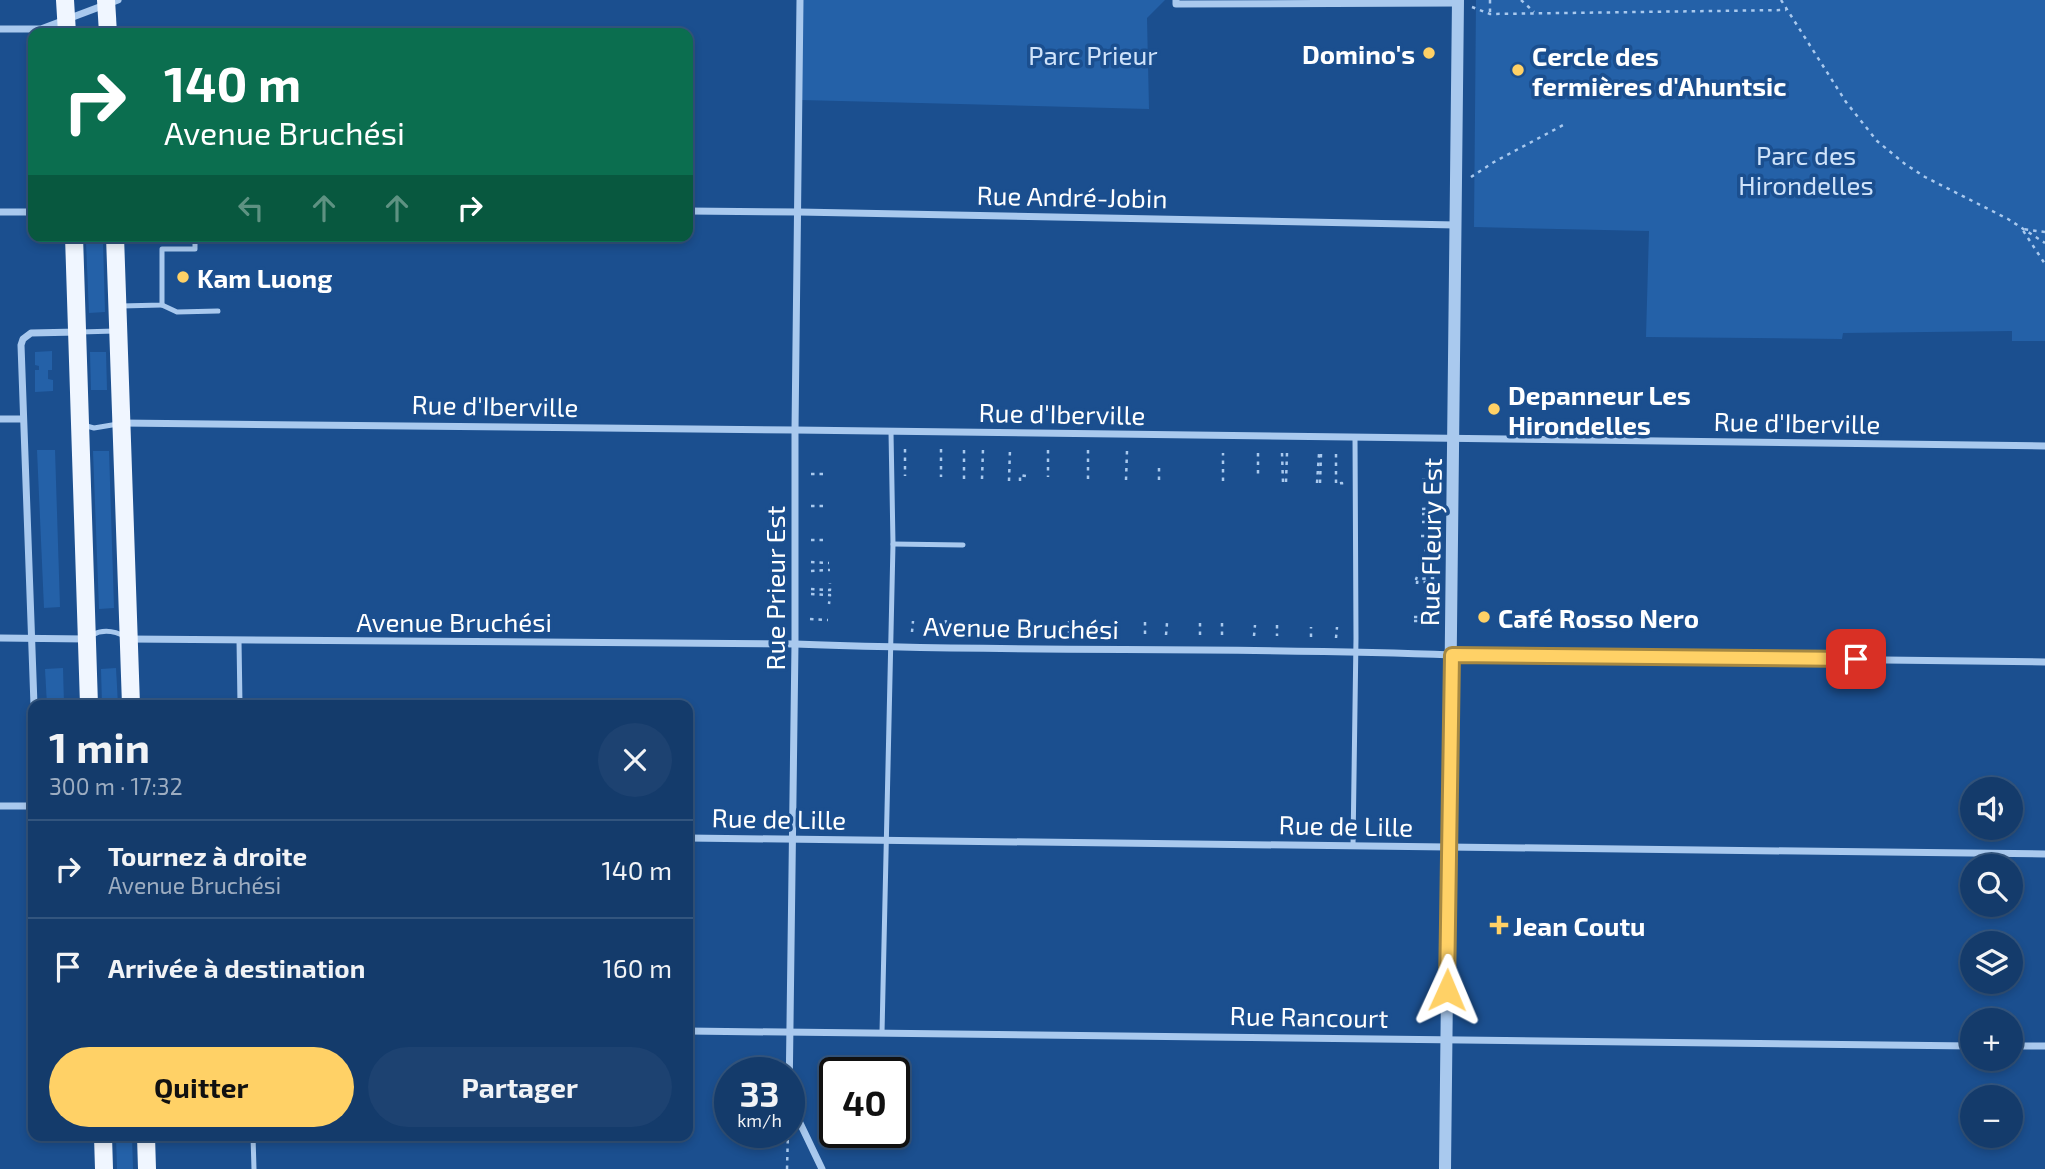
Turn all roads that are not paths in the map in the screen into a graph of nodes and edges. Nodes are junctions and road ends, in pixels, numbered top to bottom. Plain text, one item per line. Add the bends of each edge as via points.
1 (65, 0) edge
2 (800, 0) edge
3 (1176, 0) edge
4 (1458, 1) edge
5 (110, 2) edge
6 (67, 26) edge
7 (108, 28) edge
8 (0, 29) edge
9 (28, 30) edge
10 (693, 211) edge
11 (0, 212) edge
12 (28, 212) edge
13 (799, 212) junction
14 (1456, 225) junction
15 (74, 242) edge
16 (116, 242) edge
17 (195, 242) edge
18 (162, 305) junction
19 (118, 306) junction
20 (218, 311) dead end
21 (119, 331) junction
22 (78, 332) junction
23 (0, 419) edge
24 (23, 419) junction
25 (121, 423) junction
26 (80, 424) junction
27 (796, 430) junction
28 (891, 432) junction
29 (1355, 437) junction
30 (1454, 439) junction
31 (2045, 446) edge
32 (893, 544) junction
33 (963, 545) dead end
34 (0, 638) edge
35 (31, 639) junction
36 (86, 639) junction
37 (129, 639) junction
38 (239, 640) junction
39 (796, 644) junction
40 (890, 647) junction
41 (1356, 652) junction
42 (1452, 655) junction
43 (2045, 662) edge
44 (34, 700) edge
45 (89, 700) edge
46 (131, 700) edge
47 (240, 700) edge
48 (0, 806) edge
49 (28, 806) edge
50 (693, 838) edge
51 (792, 839) junction
52 (887, 840) junction
53 (1353, 846) junction
54 (1449, 847) junction
55 (2045, 854) edge
56 (693, 1031) edge
57 (789, 1032) junction
58 (882, 1033) junction
59 (1447, 1038) junction
60 (1960, 1046) edge
61 (2023, 1046) edge
62 (2045, 1046) edge
63 (103, 1141) edge
64 (146, 1141) edge
65 (253, 1141) edge
66 (104, 1169) edge
67 (147, 1169) edge
68 (254, 1169) edge
69 (822, 1169) edge
70 (1445, 1169) edge

1 - 6 main road
2 - 13 street, Rue Prieur Est
3 - 4 street via 1176,4
4 - 14 street, Rue Fleury Est
5 - 6 street
5 - 7 main road
8 - 9 street
10 - 13 street, Rue André-Jobin
11 - 12 street
13 - 14 street, Rue André-Jobin
13 - 27 street, Rue Prieur Est
14 - 30 street, Rue Fleury Est
15 - 22 main road
16 - 19 main road
17 - 18 lane via 195,249 162,249
18 - 19 lane
18 - 20 lane via 177,312
19 - 21 main road
21 - 22 lane
21 - 25 main road
22 - 24 street via 34,332 23,339
22 - 26 main road
23 - 24 street
24 - 35 street
25 - 26 lane, Rue d'Iberville via 94,428
25 - 27 street, Rue d'Iberville
25 - 37 main road
26 - 36 main road
27 - 28 street, Rue d'Iberville
27 - 39 street, Rue Prieur Est
28 - 29 street, Rue d'Iberville
28 - 32 lane
29 - 30 street, Rue d'Iberville
29 - 41 lane
30 - 31 street, Rue d'Iberville
30 - 42 street, Rue Fleury Est
32 - 33 lane
32 - 40 lane
34 - 35 street, Avenue Bruchési
35 - 36 street, Avenue Bruchési
35 - 44 street
36 - 37 lane, Avenue Bruchési via 98,632 117,632
36 - 45 main road
37 - 38 street, Avenue Bruchési
37 - 46 main road
38 - 39 street, Avenue Bruchési
38 - 47 lane
39 - 40 street, Avenue Bruchési
39 - 51 street, Rue Prieur Est
40 - 41 street, Avenue Bruchési
40 - 52 lane
41 - 42 street, Avenue Bruchési
41 - 53 lane
42 - 43 street, Avenue Bruchési
42 - 54 street, Rue Fleury Est
48 - 49 street
50 - 51 street, Rue de Lille
51 - 52 street, Rue de Lille
51 - 57 street, Rue Prieur Est
52 - 53 street, Rue de Lille
52 - 58 lane
53 - 54 street, Rue de Lille
54 - 55 street, Rue de Lille
54 - 59 street, Rue Fleury Est
56 - 57 street, Rue Rancourt
57 - 58 street, Rue Rancourt
57 - 69 street, Rue Prieur Est via 789,1100
58 - 59 street, Rue Rancourt
59 - 60 street, Rue Rancourt
59 - 70 street, Rue Fleury Est
61 - 62 street
63 - 66 main road
64 - 67 main road
65 - 68 lane

